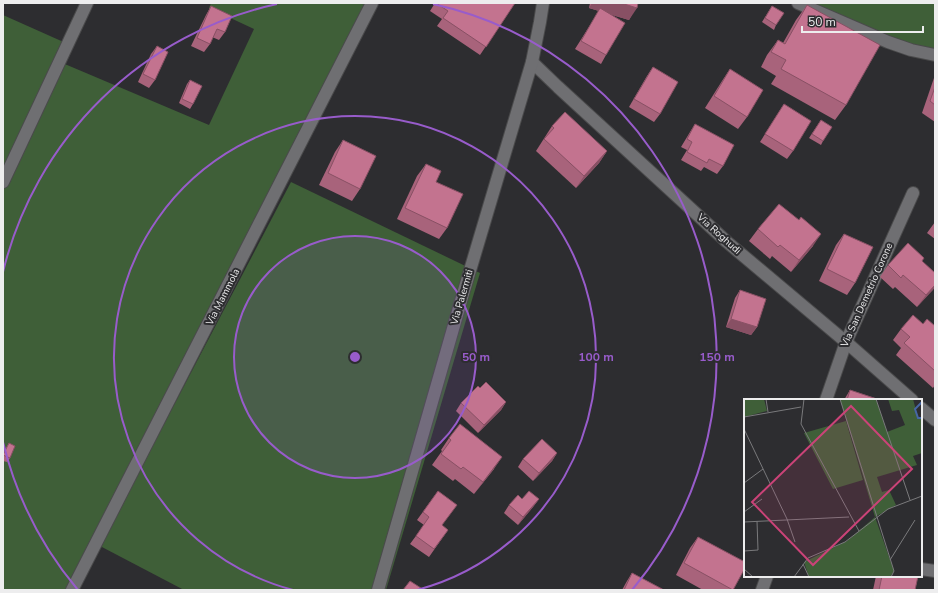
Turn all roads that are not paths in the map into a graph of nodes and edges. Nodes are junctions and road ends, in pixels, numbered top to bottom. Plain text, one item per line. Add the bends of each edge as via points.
1 (87, 3) edge
2 (372, 3) edge
3 (543, 3) edge
4 (798, 3) edge
5 (935, 55) edge
6 (532, 62) junction
7 (3, 182) edge
8 (914, 193) dead end
9 (846, 342) junction
10 (826, 399) edge
11 (911, 399) edge
12 (922, 409) edge
13 (935, 420) edge
14 (922, 569) edge
15 (935, 571) edge
16 (767, 577) edge
17 (72, 590) edge
18 (378, 590) edge
19 (762, 590) edge

1 - 7 street
2 - 17 street, Via Mammola
3 - 6 street, Via Palermiti
4 - 5 street via 888,42
6 - 9 street, Via Roghudi via 727,242
6 - 18 street, Via Palermiti
8 - 9 street, Via San Demetrio Corone
9 - 10 street, Via San Demetrio Corone
9 - 11 street, Via Roghudi
12 - 13 street
14 - 15 street
16 - 19 street

